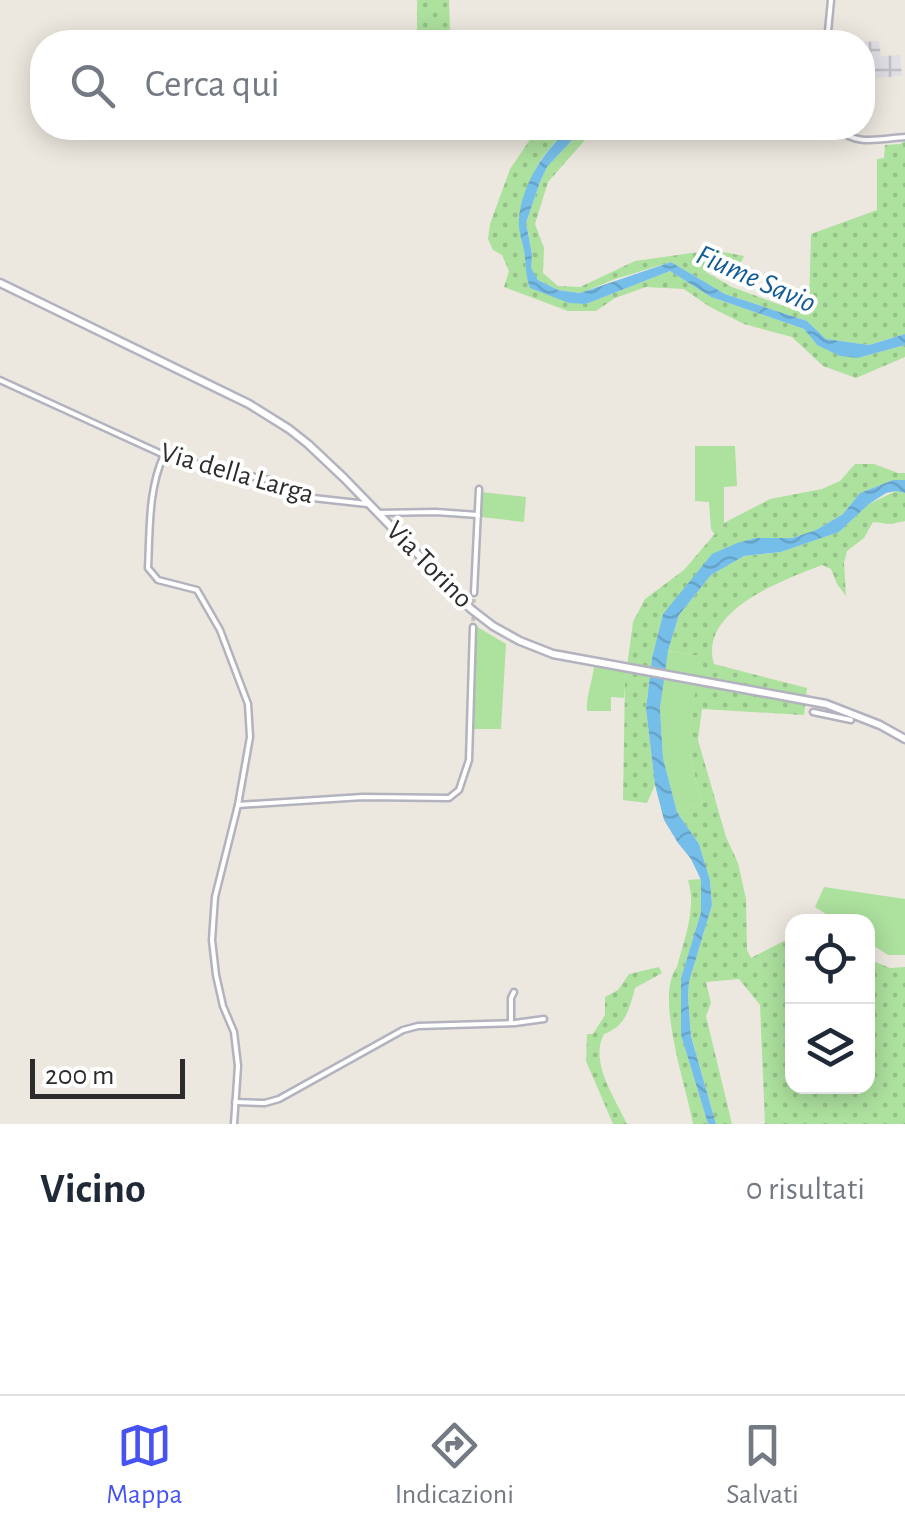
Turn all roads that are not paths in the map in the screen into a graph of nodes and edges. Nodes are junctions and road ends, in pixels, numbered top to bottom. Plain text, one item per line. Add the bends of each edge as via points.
1 (831, 0) edge
2 (827, 30) edge
3 (905, 137) edge
4 (875, 138) edge
5 (0, 283) edge
6 (0, 380) edge
7 (164, 455) junction
8 (479, 489) dead end
9 (368, 504) junction
10 (378, 513) junction
11 (478, 515) junction
12 (474, 593) tunnel mouth
13 (473, 628) tunnel mouth
14 (844, 711) junction
15 (814, 712) dead end
16 (833, 716) junction
17 (851, 720) dead end
18 (905, 738) edge
19 (238, 805) junction
20 (514, 992) dead end
21 (544, 1019) dead end
22 (511, 1024) junction
23 (236, 1102) junction
24 (234, 1124) edge

1 - 2 street
3 - 4 street
5 - 9 main road, Via Torino via 268,415
6 - 7 street, Via della Larga
7 - 9 street, Via della Larga via 276,481 313,498
7 - 19 street via 151,508 148,568 158,580 198,590 241,685 250,737
8 - 11 street
9 - 10 main road, Via Torino
10 - 11 street
10 - 14 main road, Via Torino via 446,586 493,626 536,648
11 - 12 street
13 - 19 street via 469,760 459,790 449,798
14 - 16 street
14 - 18 main road, Via Torino
15 - 16 street
16 - 17 street
19 - 23 street via 215,897 212,940 234,1032
20 - 22 street
21 - 22 street
22 - 23 street via 402,1030 279,1099
23 - 24 street

